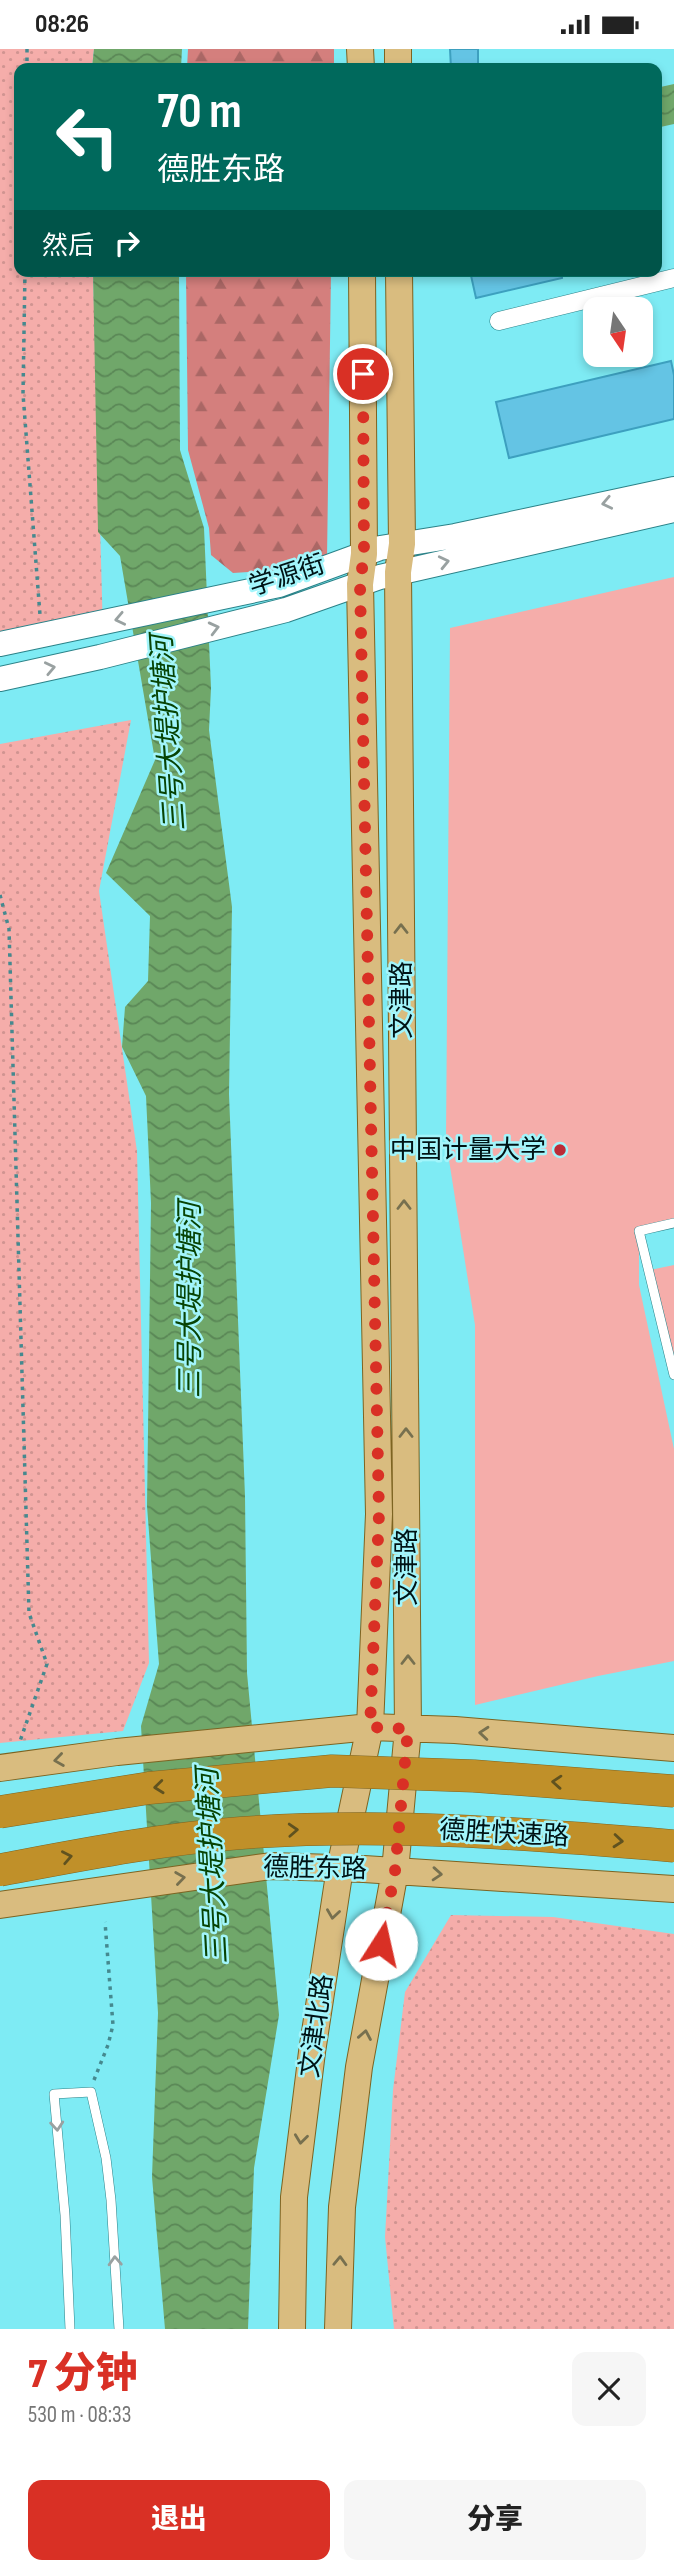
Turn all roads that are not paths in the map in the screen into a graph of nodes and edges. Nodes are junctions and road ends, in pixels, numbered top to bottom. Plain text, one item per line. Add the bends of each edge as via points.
1 (362, 277) edge
2 (399, 277) edge
3 (674, 278) edge
4 (499, 321) dead end
5 (674, 489) edge
6 (674, 510) edge
7 (402, 544) junction
8 (364, 554) junction
9 (398, 572) junction
10 (360, 584) junction
11 (0, 644) edge
12 (0, 679) edge
13 (674, 1223) edge
14 (674, 1375) edge
15 (370, 1727) junction
16 (408, 1729) junction
17 (674, 1748) edge
18 (5, 1767) edge
19 (674, 1791) edge
20 (0, 1812) edge
21 (674, 1846) edge
22 (340, 1868) junction
23 (0, 1870) edge
24 (395, 1871) junction
25 (674, 1889) edge
26 (0, 1905) edge
27 (70, 2329) edge
28 (119, 2329) edge
29 (292, 2329) edge
30 (338, 2329) edge

1 - 8 main road, 文津路
2 - 7 main road, 文津路
3 - 4 street
5 -> 7 main road, 学源街
9 -> 6 main road, 学源街
7 - 8 main road, 学源街
7 - 9 main road, 文津路
8 - 10 main road, 文津路
8 -> 11 main road, 学源街 via 279,585
9 - 10 main road, 学源街
16 -> 9 main road, 文津路
12 -> 10 main road, 学源街 via 286,610
10 - 15 main road, 文津路 via 379,1514
13 - 14 lane via 639,1231
15 - 16 main road
15 -> 18 main road
15 - 22 main road, 文津北路
17 -> 16 main road
16 - 24 main road, 文津北路
19 -> 20 highway, 德胜快速路, bridge via 332,1771 149,1788
23 -> 21 highway, 德胜快速路, bridge via 168,1841 320,1829 473,1831
22 - 24 main road, 德胜东路
26 -> 22 main road, 德胜东路 via 271,1866
22 -> 29 main road, 文津北路 via 294,2197
24 -> 25 main road, 德胜东路
30 -> 24 main road, 文津北路 via 342,2207 359,2067
28 -> 27 lane via 111,2200 91,2092 54,2094

